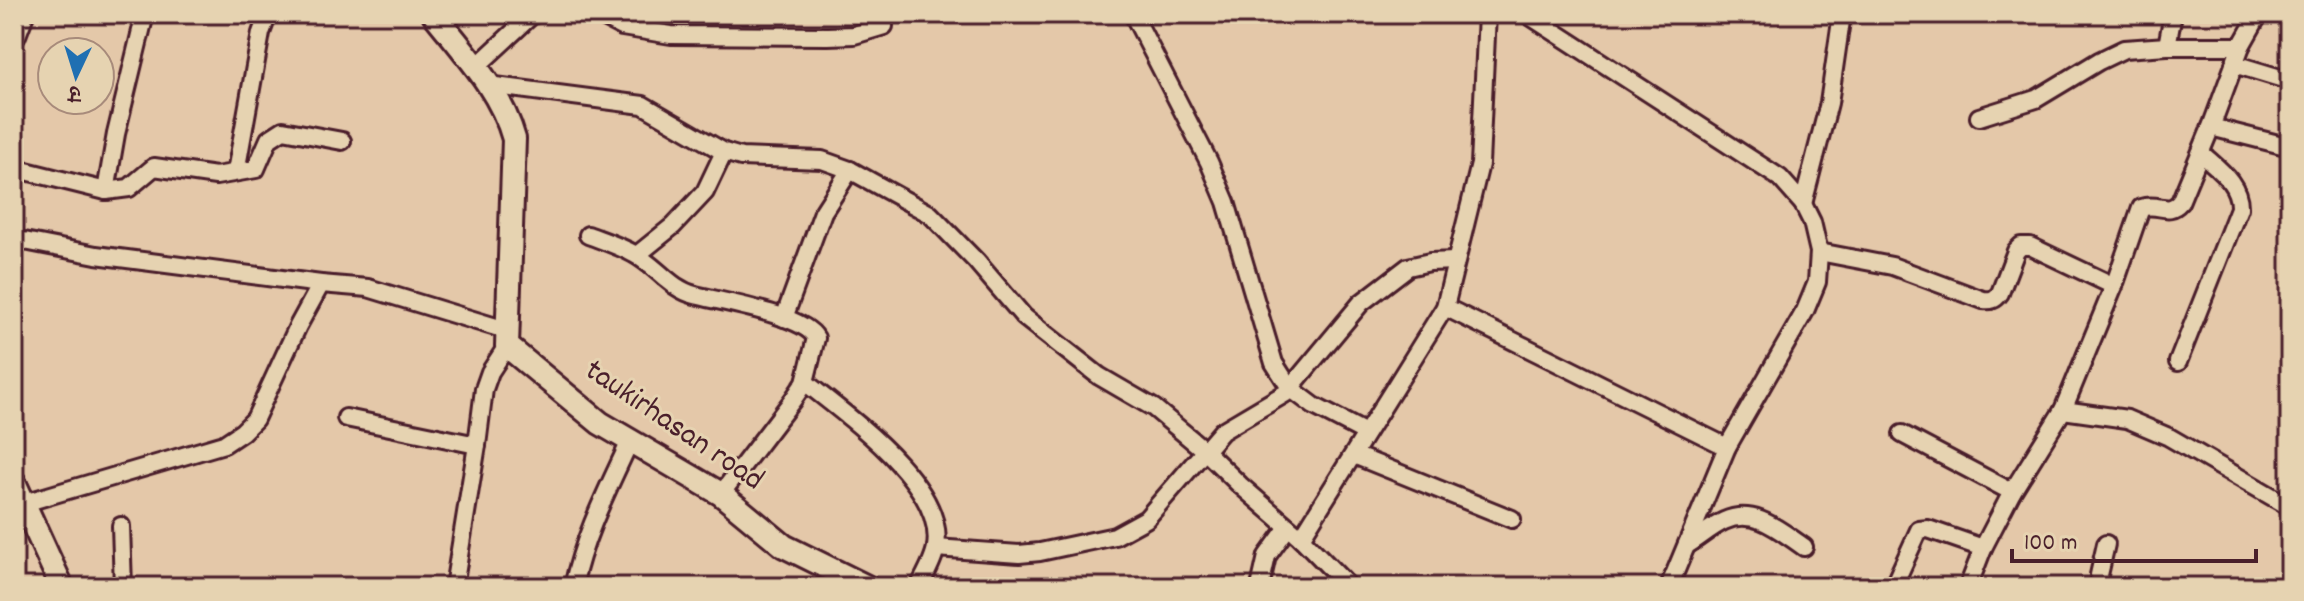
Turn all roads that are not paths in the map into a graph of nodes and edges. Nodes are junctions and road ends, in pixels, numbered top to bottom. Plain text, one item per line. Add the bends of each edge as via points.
1 (22, 14) edge
2 (145, 14) edge
3 (268, 14) edge
4 (434, 14) edge
5 (533, 14) edge
6 (597, 14) edge
7 (1133, 14) edge
8 (1487, 14) edge
9 (1527, 14) edge
10 (1842, 14) edge
11 (2173, 14) edge
12 (2259, 14) edge
13 (884, 26) dead end
14 (14, 35) edge
15 (2167, 46) junction
16 (2241, 46) junction
17 (2234, 64) junction
18 (482, 76) junction
19 (2290, 81) edge
20 (1979, 117) dead end
21 (2211, 127) junction
22 (342, 141) dead end
23 (2290, 147) edge
24 (724, 152) junction
25 (2201, 153) junction
26 (14, 168) edge
27 (850, 170) junction
28 (236, 172) junction
29 (106, 191) junction
30 (1803, 204) junction
31 (588, 235) dead end
32 (14, 239) edge
33 (1819, 252) junction
34 (637, 255) junction
35 (1455, 261) junction
36 (321, 284) junction
37 (2114, 286) junction
38 (1445, 307) junction
39 (784, 318) junction
40 (508, 338) junction
41 (2178, 362) dead end
42 (805, 382) junction
43 (1284, 393) junction
44 (2063, 410) junction
45 (346, 418) dead end
46 (1366, 433) junction
47 (1902, 434) dead end
48 (630, 441) junction
49 (477, 445) junction
50 (1727, 447) junction
51 (1204, 450) junction
52 (1354, 455) junction
53 (14, 482) edge
54 (2012, 492) junction
55 (721, 494) junction
56 (24, 503) junction
57 (2290, 507) edge
58 (1512, 519) dead end
59 (121, 526) dead end
60 (1295, 533) junction
61 (2106, 544) dead end
62 (1687, 545) junction
63 (1804, 547) dead end
64 (936, 548) junction
65 (1983, 548) junction
66 (857, 585) edge
67 (58, 586) edge
68 (123, 587) edge
69 (454, 587) edge
70 (573, 587) edge
71 (919, 587) edge
72 (1260, 587) edge
73 (1349, 587) edge
74 (1669, 587) edge
75 (1893, 587) edge
76 (1968, 587) edge
77 (2100, 587) edge

1 - 14 street
2 - 29 street
3 - 28 street
4 - 18 street
5 - 18 street
6 - 13 street via 622,27 671,35 854,35
7 - 43 street via 1226,202
8 - 35 street via 1480,164
9 - 30 street via 1780,178
10 - 30 street via 1829,103
11 - 15 street
12 - 16 street
15 - 16 street
15 - 20 street via 2124,49 2036,99
16 - 17 street
17 - 19 street
17 - 21 street
18 - 24 street via 643,105
18 - 40 street via 509,120 514,139
21 - 23 street
21 - 25 street
22 - 28 street via 283,130 269,139 256,169
24 - 27 street via 822,160
24 - 34 street via 705,192
25 - 37 street via 2176,207 2141,208
25 - 41 street via 2231,181 2240,196 2239,208
26 - 29 street
27 - 39 street via 823,212
27 - 51 street via 930,214 1024,317 1099,376 1154,408
28 - 29 street via 216,176 154,167 129,188
30 - 33 street
31 - 34 street
32 - 36 street
33 - 37 street via 1892,266 1990,300 2000,293 2016,251 2030,246
33 - 50 street via 1817,282 1805,311
34 - 39 street via 692,295
35 - 38 street
35 - 43 street via 1408,267 1361,303
36 - 40 street via 368,288
36 - 56 street via 255,419 242,432 224,444
37 - 44 street
38 - 46 street
38 - 50 street
39 - 42 street via 816,338
40 - 48 street, taukirhasan road via 600,423
40 - 49 street via 484,389
42 - 55 street
42 - 64 street via 914,480 933,515
43 - 46 street
43 - 51 street via 1222,431
44 - 54 street
44 - 57 street via 2127,419 2169,437
45 - 49 street
46 - 52 street
47 - 54 street
48 - 55 street, taukirhasan road
48 - 70 street via 592,524
49 - 69 street
50 - 62 street
51 - 60 street
51 - 64 street via 1146,519 1115,536 1029,553
52 - 58 street
52 - 60 street
53 - 56 street
54 - 65 street
55 - 66 street, taukirhasan road via 784,546
56 - 67 street
59 - 68 street
60 - 72 street via 1267,556
60 - 73 street
61 - 77 street
62 - 63 street via 1725,521 1751,517
62 - 74 street
64 - 71 street
65 - 75 street via 1919,530
65 - 76 street

